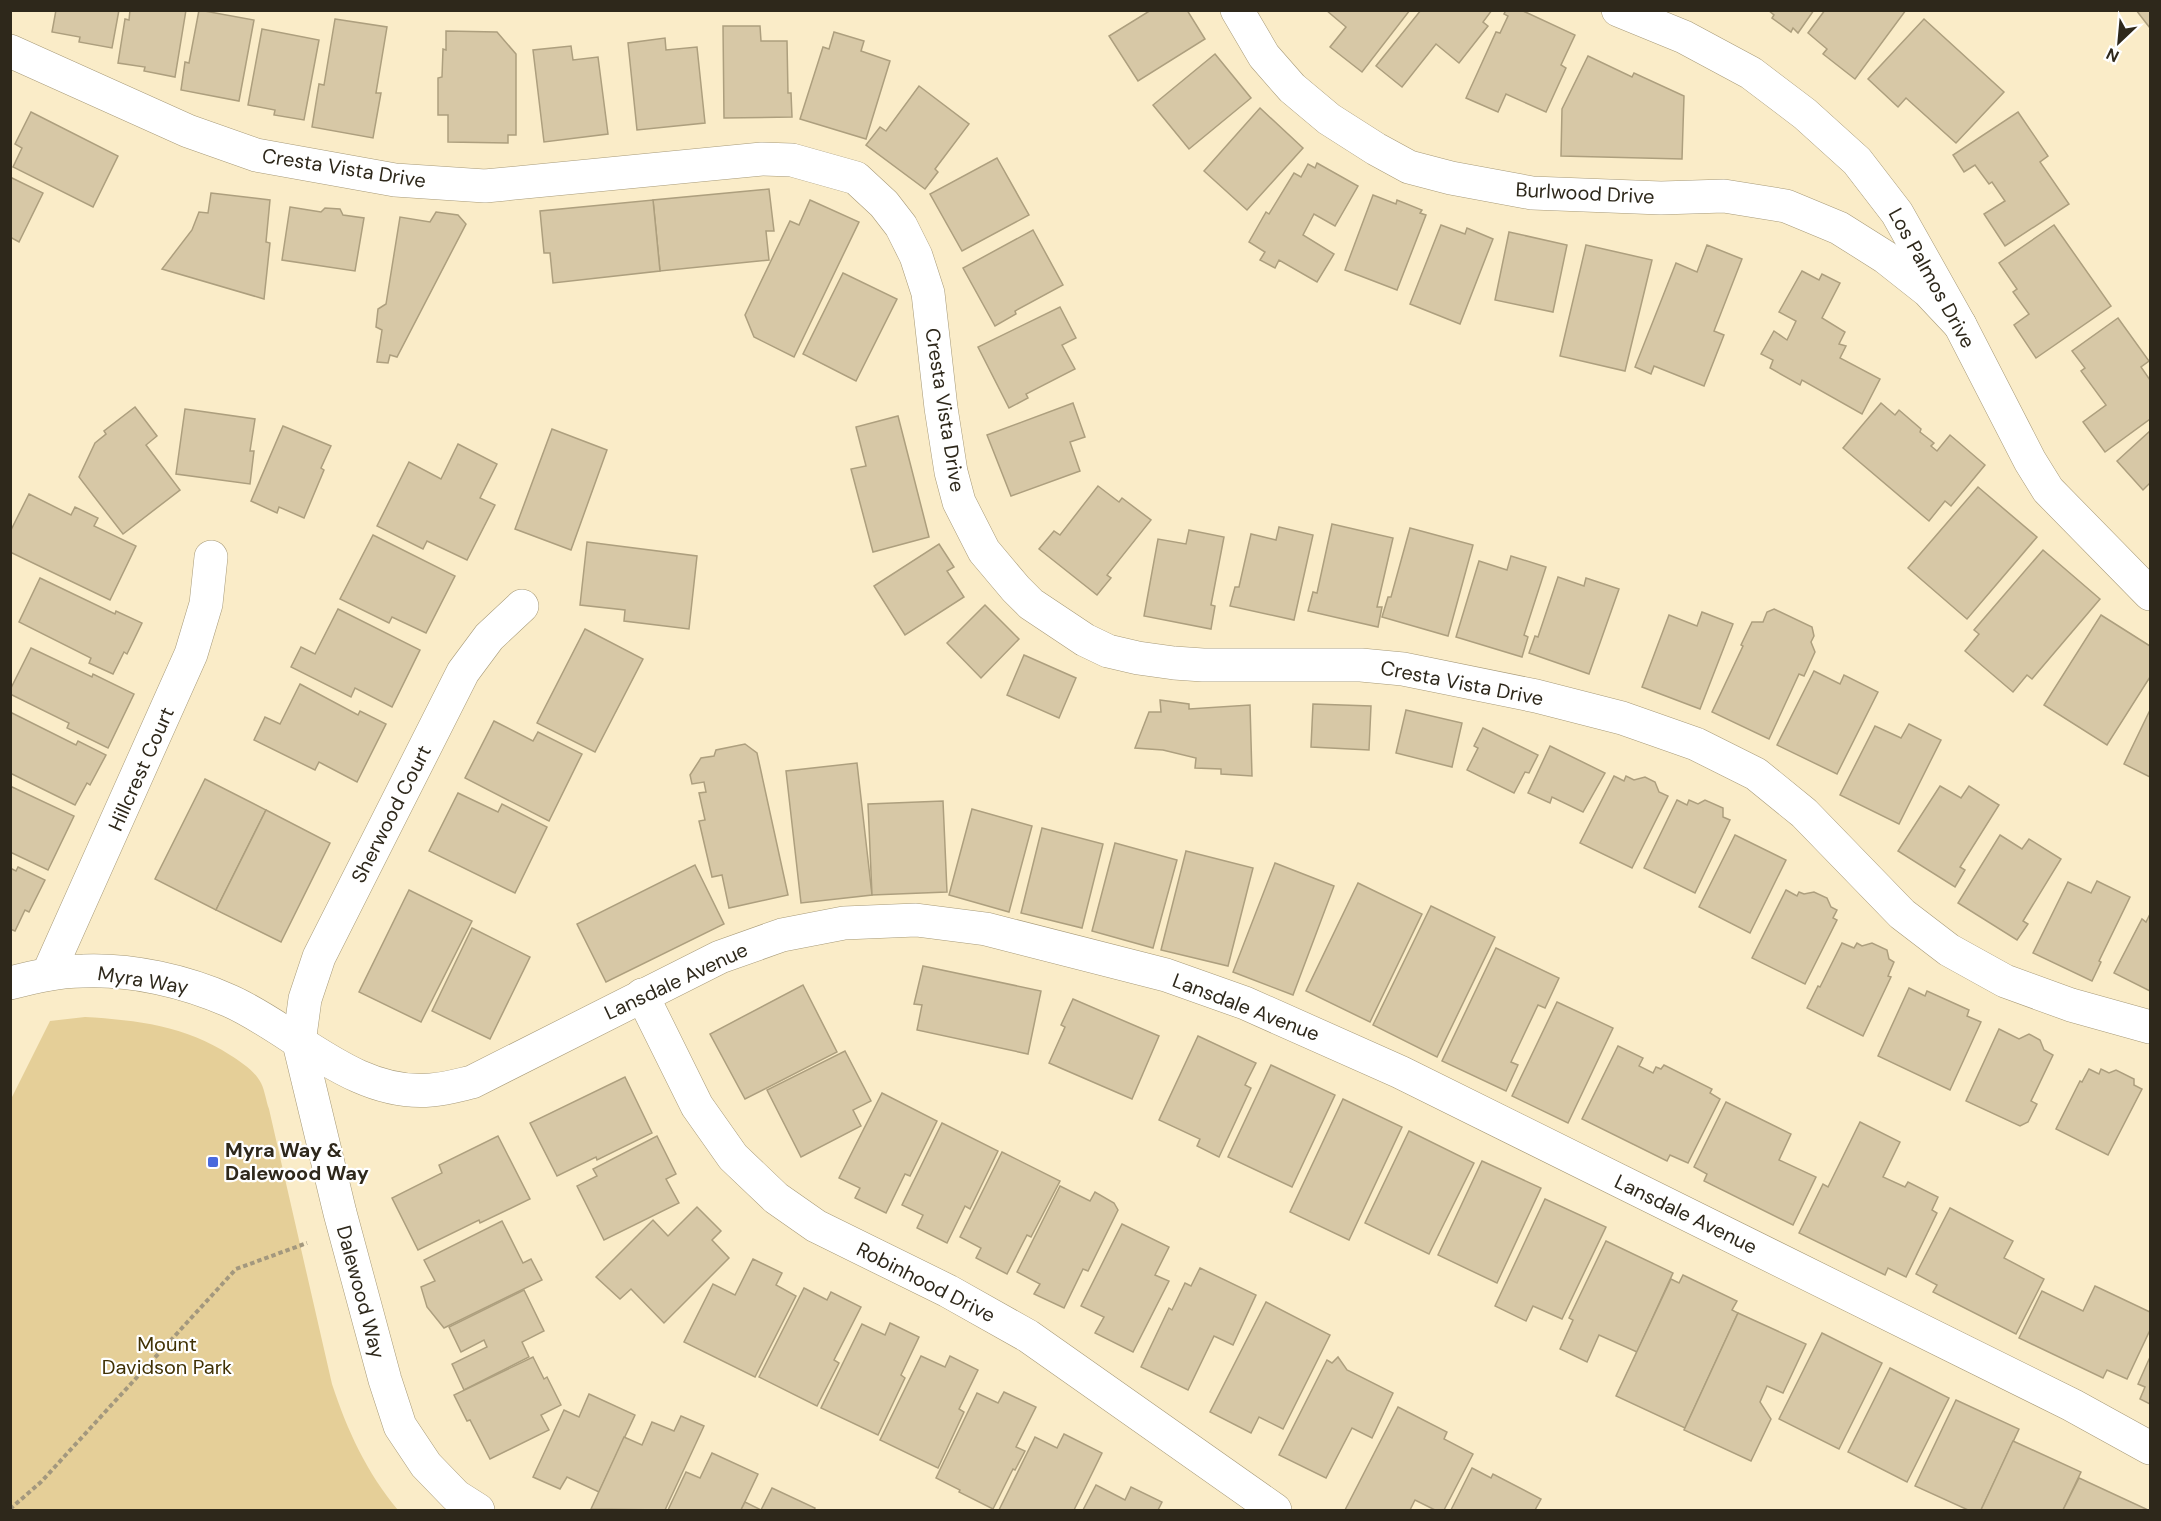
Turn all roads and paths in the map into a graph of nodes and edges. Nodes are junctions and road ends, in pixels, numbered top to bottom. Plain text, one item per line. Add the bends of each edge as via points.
1 (1237, 10) edge
2 (1618, 10) edge
3 (10, 51) edge
4 (1960, 325) junction
5 (211, 556) dead end
6 (2151, 594) edge
7 (522, 606) dead end
8 (48, 974) junction
9 (10, 983) edge
10 (642, 995) junction
11 (2151, 1027) edge
12 (299, 1043) junction
13 (346, 1235) junction
14 (2151, 1448) edge
15 (10, 1509) edge
16 (478, 1510) edge
17 (1275, 1510) edge

1 - 4 street, Burlwood Drive via 1264,56 1292,88 1329,119 1410,167 1532,193 1724,196 1786,207 1839,228 1885,257 1928,291
2 - 4 street, Los Palmos Drive via 1684,36 1751,73 1848,153 1897,213
3 - 11 street, Cresta Vista Drive via 178,127 256,155 395,180 486,186 762,159 792,160 856,178 901,226 928,293 941,408 959,502 984,551 1001,573 1030,604 1057,622 1108,651 1138,658 1203,665 1361,665 1402,669 1547,698 1622,718 1696,744 1764,780 1804,813 1902,914 1949,950 2016,985
4 - 6 street, Los Palmos Drive via 2048,490
5 - 8 street, Hillcrest Court via 206,604 191,654
7 - 12 street, Sherwood Court via 489,637 463,672 319,957 305,999
8 - 9 street, Myra Way
8 - 12 street, Myra Way via 118,972 191,986 268,1020
10 - 12 street, Lansdale Avenue via 472,1082 430,1090 389,1087 346,1070
10 - 14 street, Lansdale Avenue via 720,957 782,935 844,922 916,920 986,929 1166,975 1245,1003 1400,1072 2072,1405
10 - 17 street, Robinhood Drive via 697,1106 733,1157 776,1198 816,1226 948,1291 1028,1336
12 - 13 street, Dalewood Way
13 - 15 path via 298,1245 236,1269 41,1482
13 - 16 street, Dalewood Way via 400,1426 426,1465 456,1496

